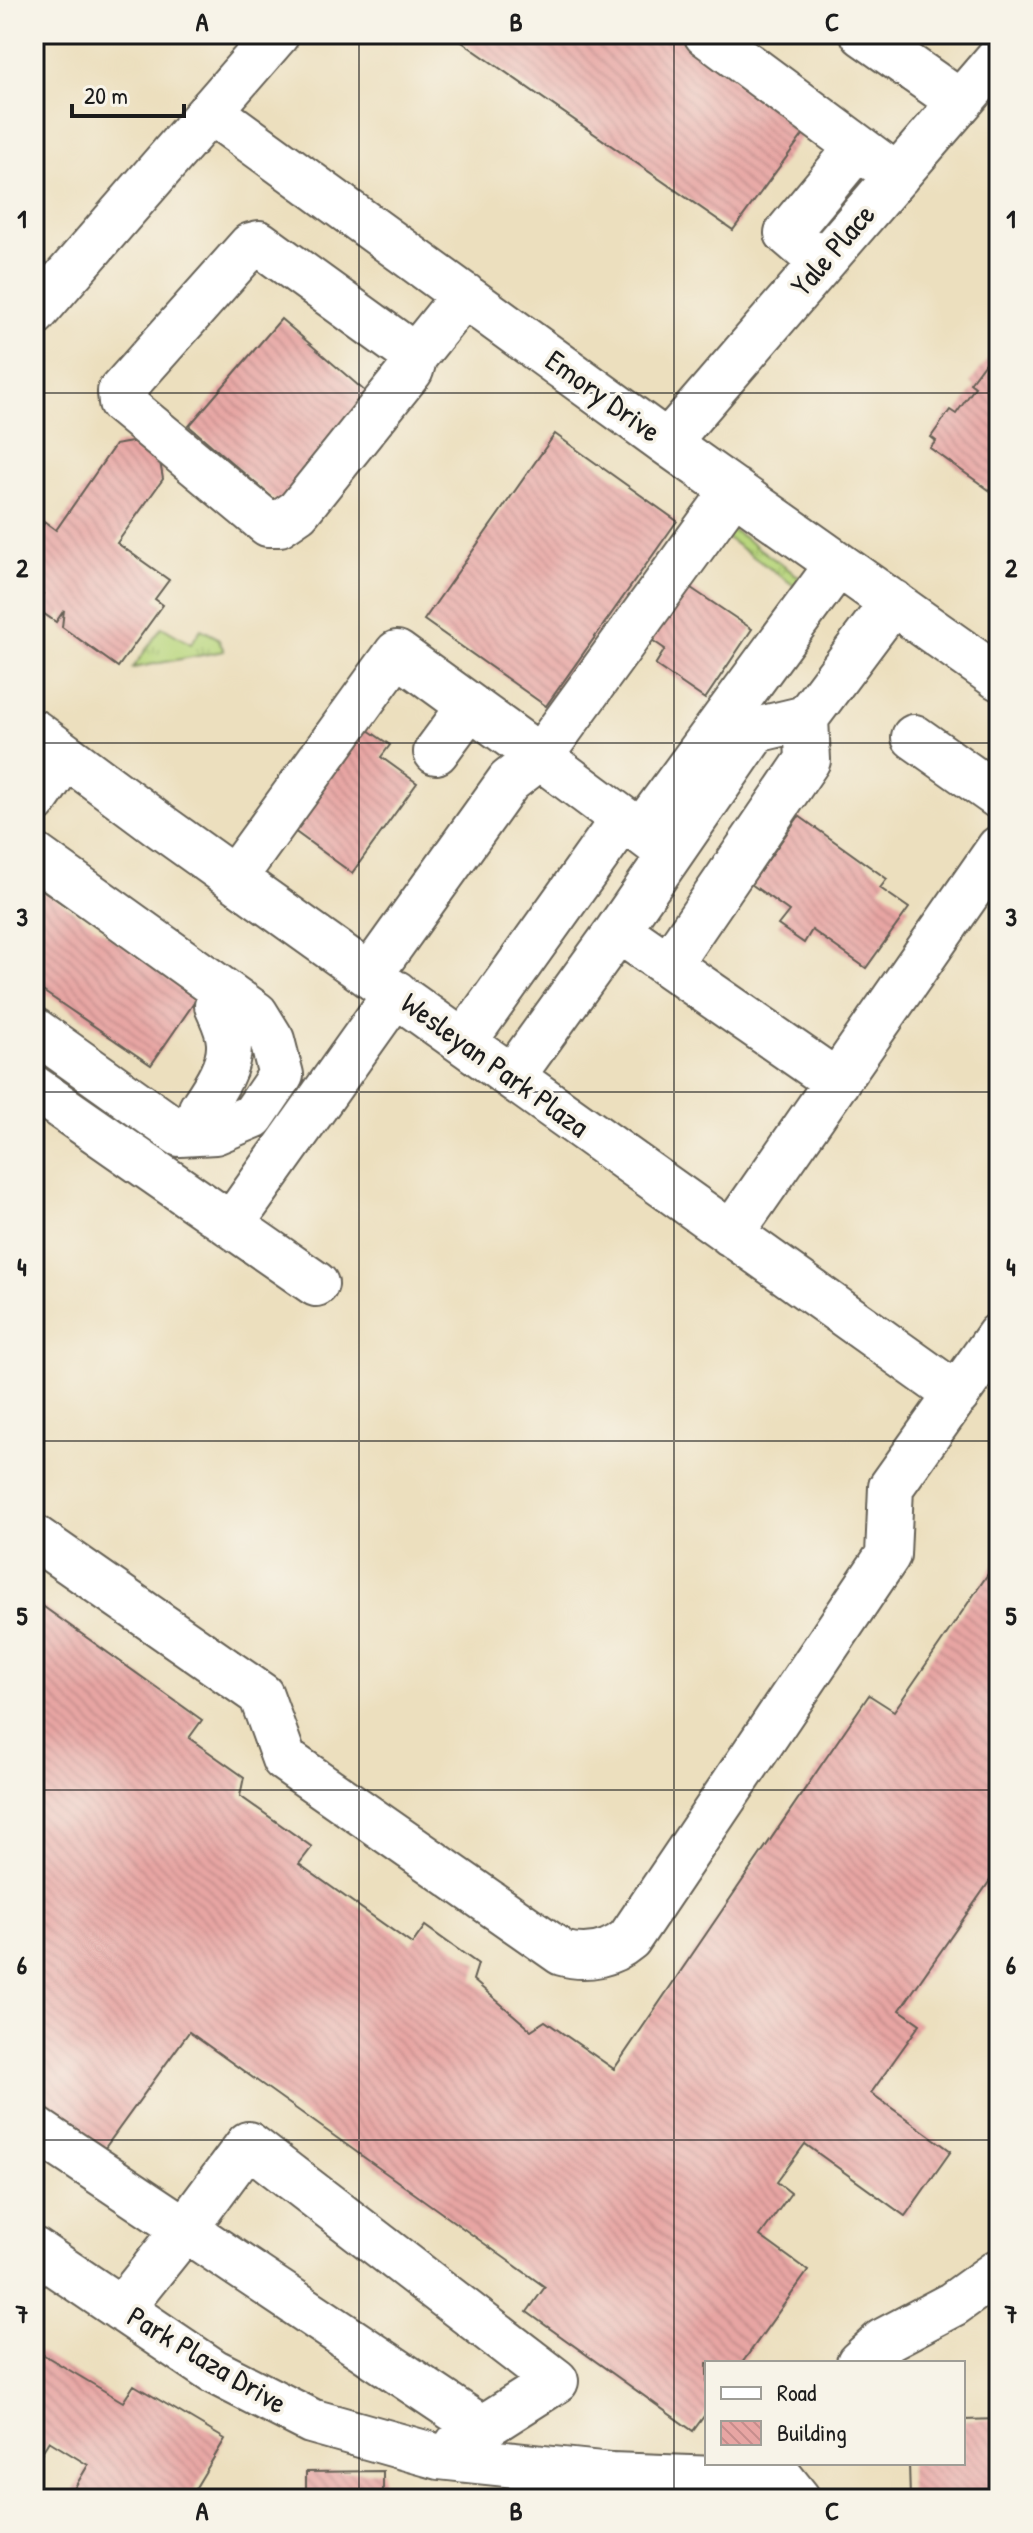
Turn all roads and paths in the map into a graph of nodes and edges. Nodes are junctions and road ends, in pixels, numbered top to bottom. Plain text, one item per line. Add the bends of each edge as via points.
1 (277, 34) edge
2 (706, 34) edge
3 (863, 34) edge
4 (999, 57) edge
5 (960, 102) junction
6 (210, 111) junction
7 (858, 147) junction
8 (897, 176) junction
9 (822, 263) junction
10 (464, 295) junction
11 (34, 314) edge
12 (415, 356) junction
13 (667, 443) junction
14 (734, 490) junction
15 (838, 564) junction
16 (893, 602) junction
17 (999, 678) edge
18 (470, 706) junction
19 (806, 718) junction
20 (914, 737) dead end
21 (50, 744) edge
22 (436, 752) dead end
23 (540, 757) junction
24 (999, 797) edge
25 (34, 802) edge
26 (645, 835) junction
27 (999, 848) edge
28 (39, 859) edge
29 (234, 878) junction
30 (618, 930) junction
31 (669, 964) junction
32 (383, 984) junction
33 (34, 1030) edge
34 (464, 1042) junction
35 (512, 1077) junction
36 (837, 1082) junction
37 (34, 1088) edge
38 (128, 1097) junction
39 (231, 1225) junction
40 (731, 1234) junction
41 (316, 1284) dead end
42 (999, 1335) edge
43 (957, 1395) junction
44 (34, 1537) edge
45 (34, 2128) edge
46 (185, 2229) junction
47 (34, 2250) edge
48 (999, 2271) edge
49 (953, 2304) junction
50 (999, 2306) edge
51 (121, 2309) junction
52 (861, 2361) edge
53 (482, 2428) junction
54 (439, 2457) junction
55 (768, 2465) edge
56 (772, 2465) edge
57 (798, 2499) edge

1 - 6 street
2 - 7 street
3 - 5 street
4 - 5 street, Yale Place
5 - 8 street, Yale Place
6 - 10 street, Emory Drive
6 - 11 street
7 - 8 street
7 - 9 street via 787,233
8 - 9 street, Yale Place
9 - 13 street, Yale Place
10 - 12 street
10 - 13 street, Emory Drive
12 - 12 street via 259,243 251,245 120,392 121,402 268,524 279,524 308,499 411,370
13 - 14 street, Emory Drive
14 - 15 street, Emory Drive
14 - 23 street
15 - 16 street, Emory Drive
15 - 26 street
16 - 17 street, Emory Drive
16 - 19 street
18 - 22 street
18 - 23 street
18 - 29 street via 397,653
19 - 26 street via 756,730
19 - 31 street via 808,760
20 - 24 street
21 - 25 street
21 - 29 street, Wesleyan Park Plaza
23 - 26 street
23 - 32 street via 509,781
26 - 30 street
26 - 34 street
27 - 36 street
28 - 38 street via 43,881 217,1006 251,1035 260,1051 254,1084 239,1101 221,1109 166,1108 146,1096
28 - 38 street via 256,1014 272,1040 281,1075 253,1116 215,1132 180,1134
29 - 32 street, Wesleyan Park Plaza
30 - 31 street
30 - 35 street
31 - 36 street
32 - 34 street, Wesleyan Park Plaza
32 - 39 street
33 - 38 street
34 - 35 street, Wesleyan Park Plaza
35 - 40 street, Wesleyan Park Plaza
36 - 40 street
37 - 39 street
39 - 41 street
40 - 43 street, Wesleyan Park Plaza
42 - 43 street
43 - 44 street via 891,1487 888,1555 629,1939 617,1950 601,1954 562,1953 284,1759 261,1695
45 - 46 street
46 - 51 street
46 - 53 street
46 - 53 street via 248,2144 556,2381
47 - 51 street, Park Plaza Drive
48 - 49 street
49 - 50 street
49 - 52 street via 883,2341
51 - 54 street, Park Plaza Drive via 213,2371 311,2421
53 - 54 street
54 - 55 street, Park Plaza Drive via 611,2475 716,2479
56 - 57 street

